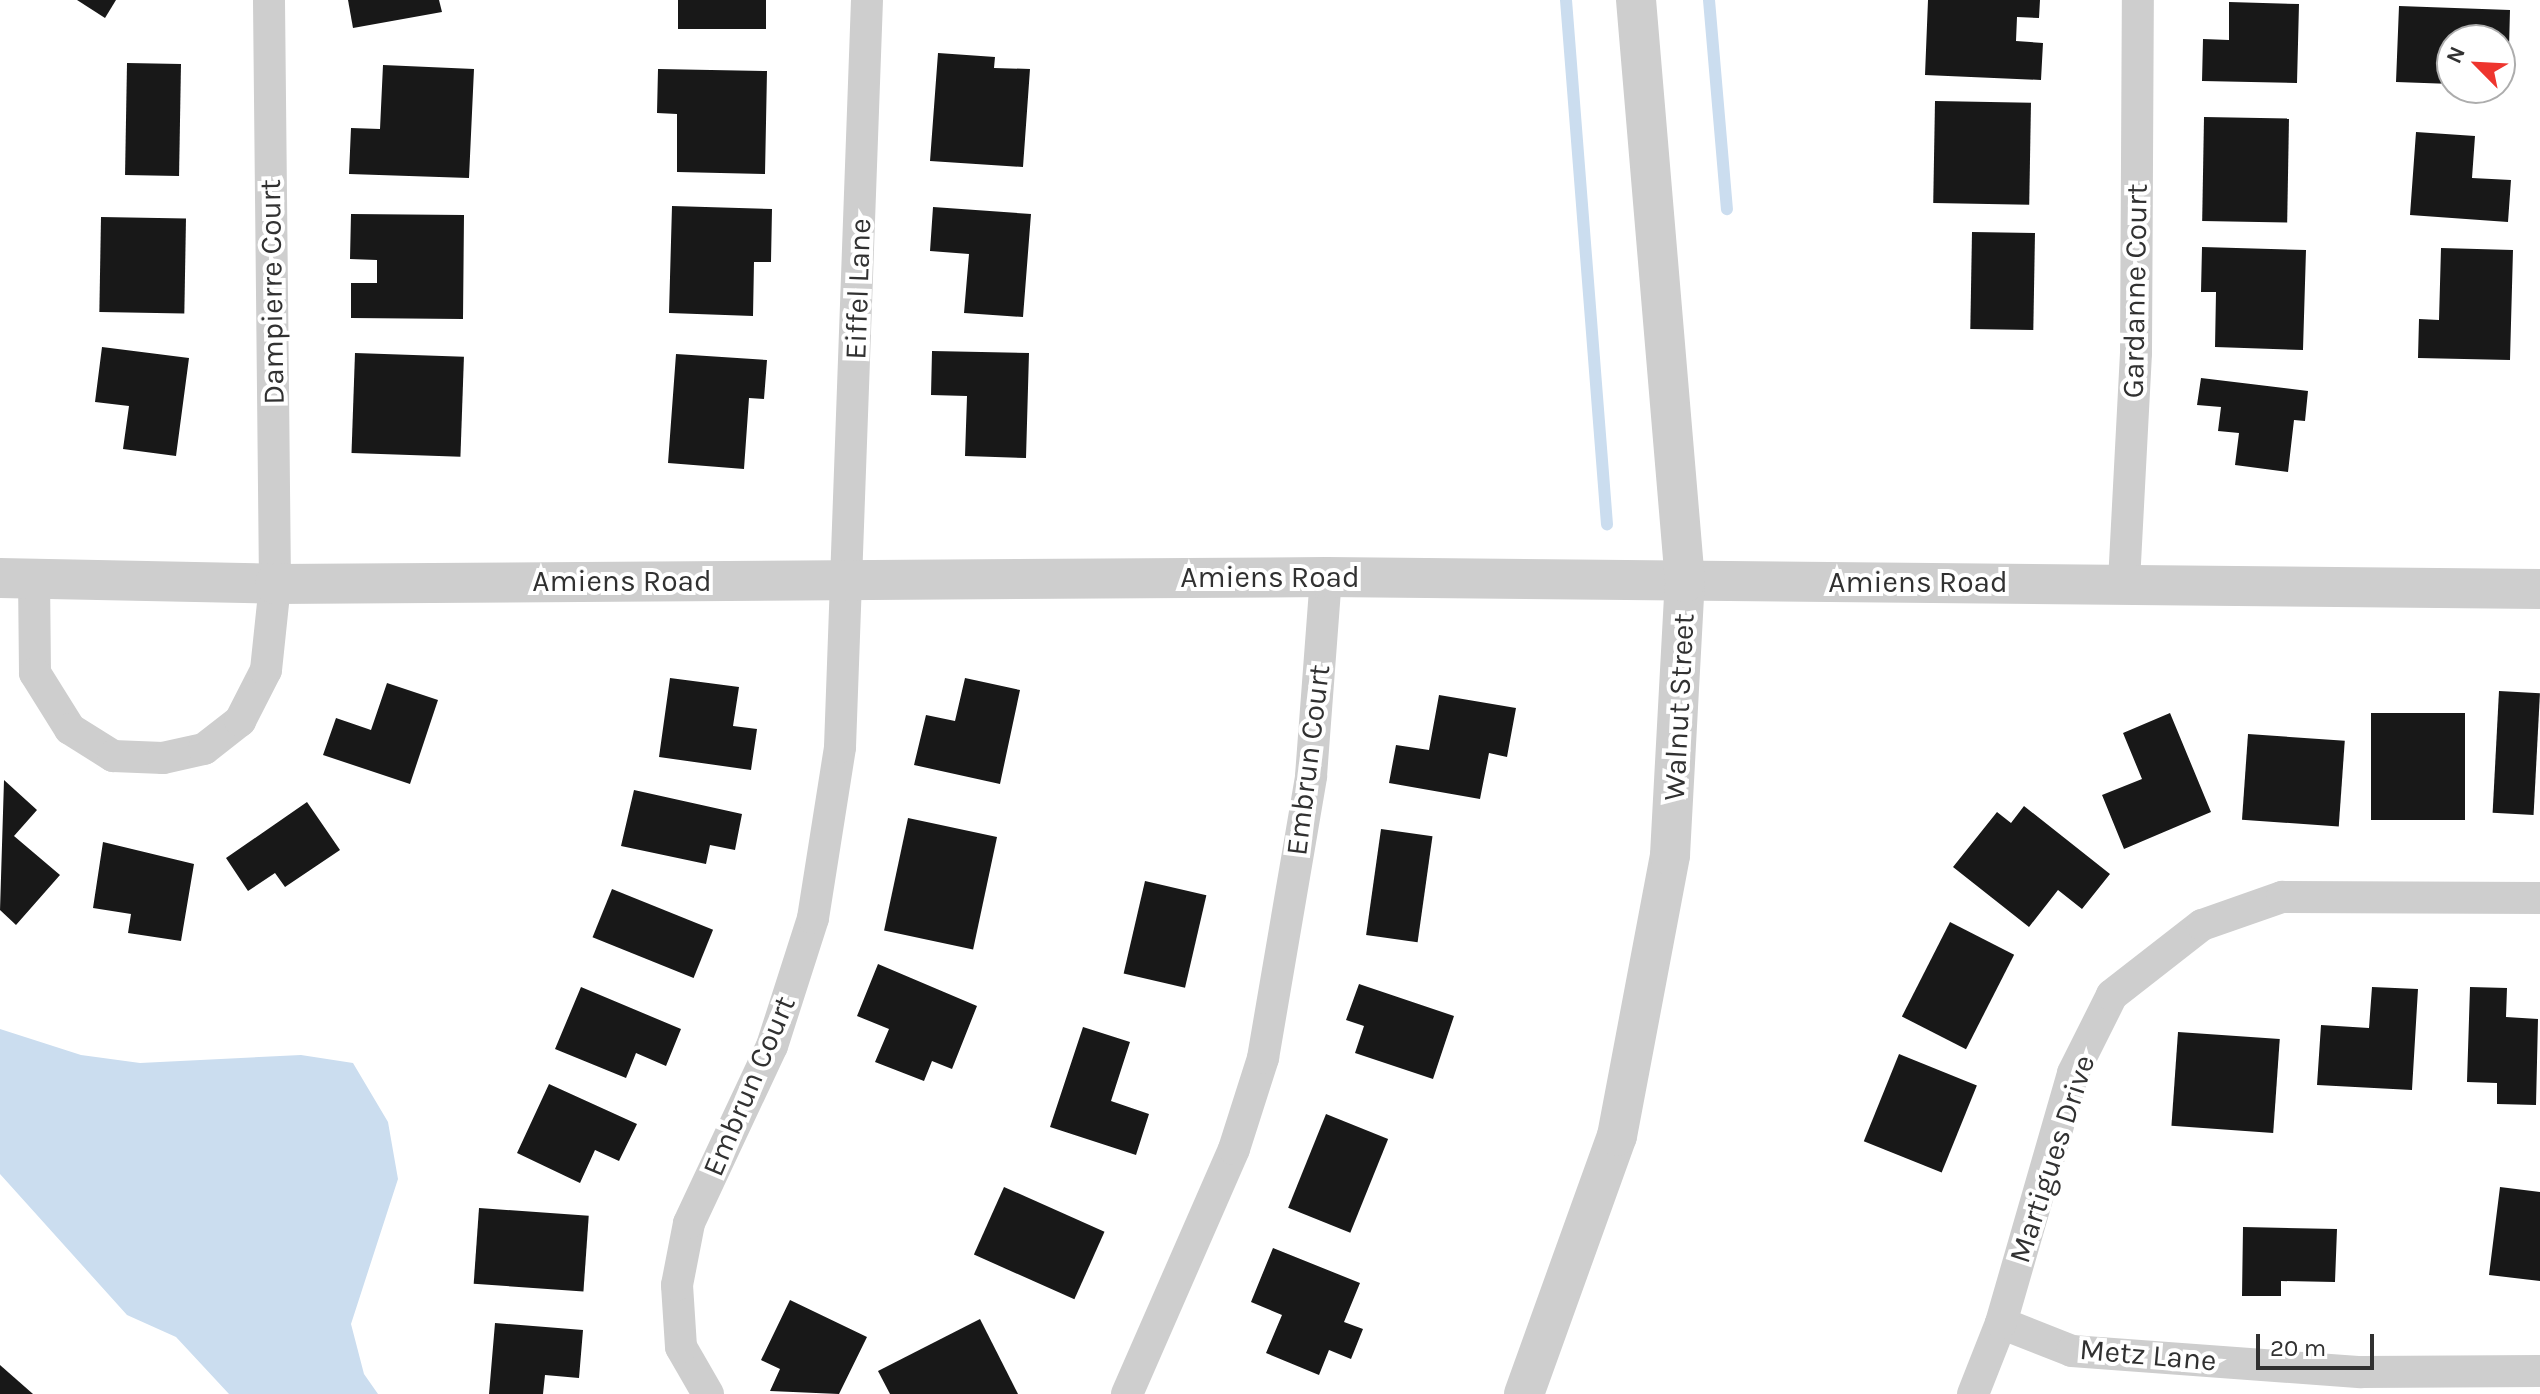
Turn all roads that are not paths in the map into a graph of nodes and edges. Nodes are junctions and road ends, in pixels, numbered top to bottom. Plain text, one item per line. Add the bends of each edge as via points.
1 (269, 0) edge
2 (867, 0) edge
3 (1636, 0) edge
4 (2138, 0) edge
5 (1326, 577) junction
6 (17, 578) edge
7 (850, 579) junction
8 (1685, 582) junction
9 (2124, 582) junction
10 (275, 584) junction
11 (2540, 589) edge
12 (2540, 898) edge
13 (2001, 1323) junction
14 (2540, 1371) edge
15 (708, 1394) edge
16 (1127, 1394) edge
17 (1524, 1394) edge
18 (1973, 1394) edge

1 - 10 street, Dampierre Court
2 - 7 street, Eiffel Lane
3 - 8 street, Walnut Street
4 - 9 street, Gardanne Court via 2136,353
5 - 7 street, Amiens Road
5 - 8 street, Amiens Road
5 - 16 street, Embrun Court via 1311,776 1263,1058 1234,1149
6 - 10 street, Amiens Road
6 - 10 street, Dampierre Court via 35,673 70,729 113,756 163,758 204,749 240,721 266,670
7 - 10 street, Amiens Road
7 - 15 street, Embrun Court via 840,747 813,918 772,1046 689,1223 677,1285 681,1347
8 - 9 street, Amiens Road
8 - 17 street, Walnut Street via 1670,855 1617,1136
9 - 11 street, Amiens Road
12 - 13 street, Martigues Drive via 2282,897 2202,925 2112,995 2073,1073
13 - 14 street, Metz Lane via 2072,1351 2361,1372
13 - 18 street, Martigues Drive

